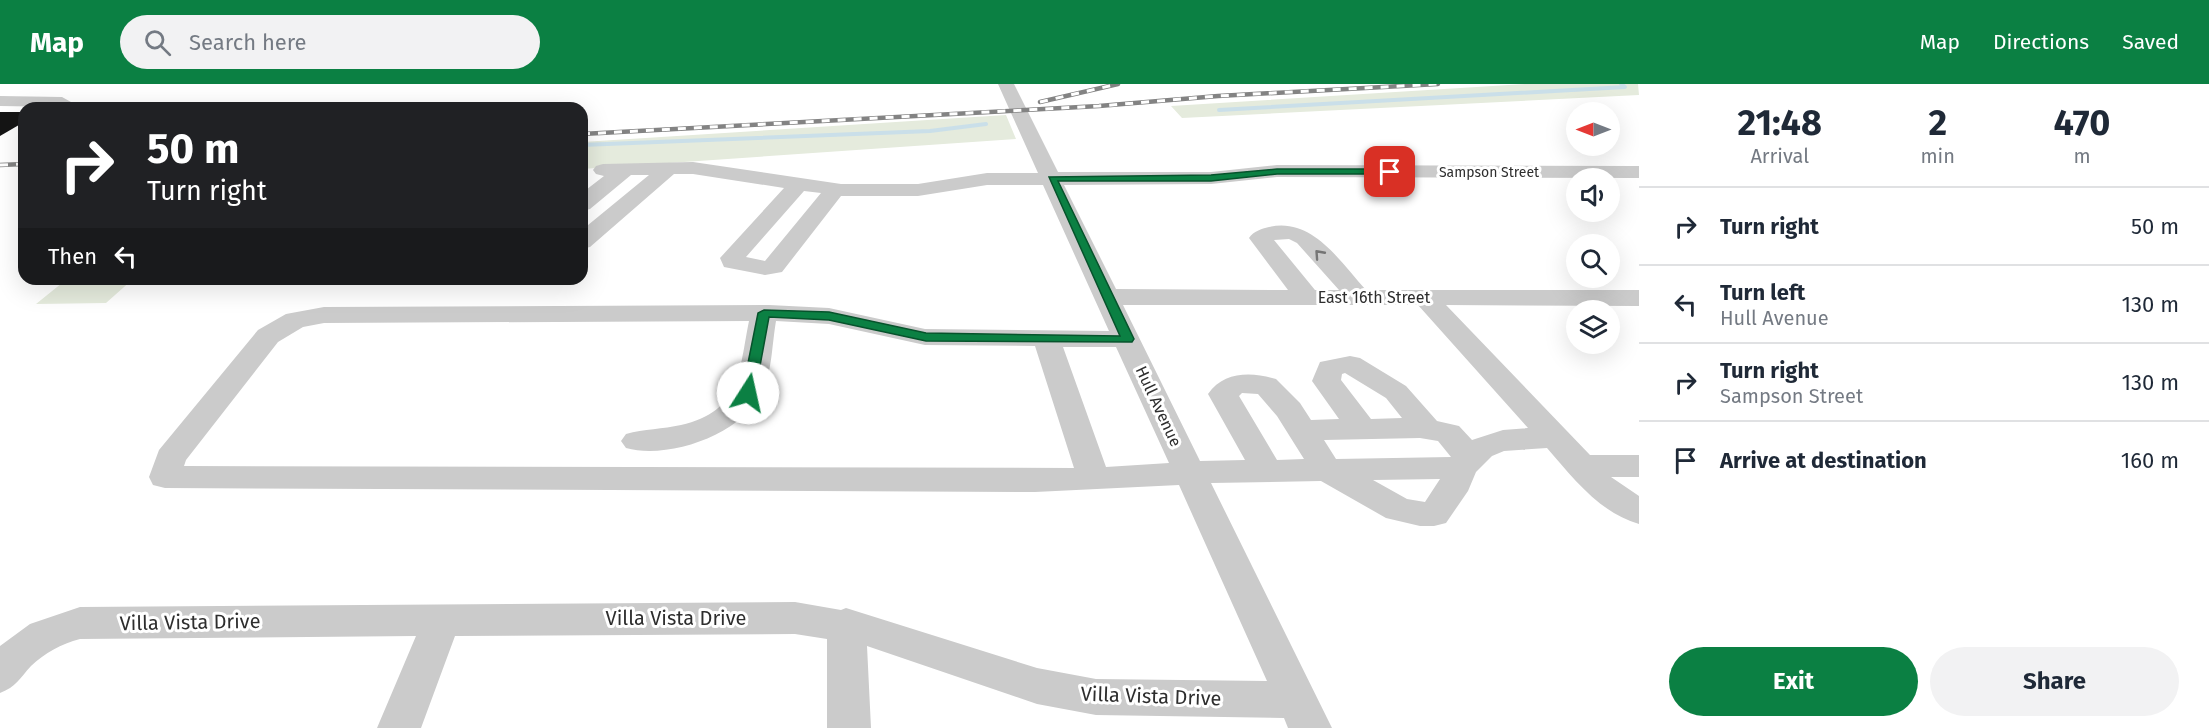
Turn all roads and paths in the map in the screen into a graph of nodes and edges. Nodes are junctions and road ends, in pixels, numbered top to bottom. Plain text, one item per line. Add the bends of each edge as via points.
1 (39, 84) edge
2 (1014, 86) edge
3 (0, 95) edge
4 (0, 101) edge
5 (62, 102) dead end
6 (669, 168) junction
7 (603, 170) dead end
8 (625, 170) junction
9 (1639, 172) edge
10 (1052, 179) junction
11 (799, 184) junction
12 (835, 189) junction
13 (588, 199) edge
14 (588, 237) edge
15 (1108, 297) junction
16 (1307, 297) junction
17 (1359, 297) junction
18 (1424, 297) junction
19 (1639, 298) edge
20 (764, 313) junction
21 (1046, 338) junction
22 (1128, 339) junction
23 (1362, 429) junction
24 (1427, 429) junction
25 (1302, 430) junction
26 (1555, 438) junction
27 (637, 441) dead end
28 (1465, 463) junction
29 (1582, 466) junction
30 (1639, 466) edge
31 (1327, 470) junction
32 (1268, 471) junction
33 (1190, 472) junction
34 (1094, 479) junction
35 (1639, 512) edge
36 (442, 620) junction
37 (846, 624) junction
38 (0, 675) edge
39 (1303, 714) edge
40 (399, 728) edge
41 (849, 728) edge

1 - 3 street
2 - 10 street, Hull Avenue
4 - 5 street
6 - 8 street, Sampson Street
6 - 11 street, Sampson Street
6 - 14 street
7 - 8 street, Sampson Street
8 - 13 street
9 - 10 street, Sampson Street via 1277,171 1211,178
10 - 12 street, Sampson Street via 987,179 918,189
10 - 15 street, Hull Avenue
11 - 12 street, Sampson Street
11 - 12 street via 732,258 733,262 773,267
15 - 16 street, East 16th Street
15 - 22 street, Hull Avenue
16 - 17 street, East 16th Street
17 -> 16 street via 1305,238 1297,233 1268,233 1261,238
17 - 18 street, East 16th Street
18 - 19 street, East 16th Street
18 - 26 street
20 - 21 street via 829,316 926,337
20 - 27 street via 748,393 731,413 699,431 666,440
20 - 34 street via 324,315 295,320 268,336 170,458 165,477
21 - 22 street
21 - 34 street
22 - 33 street, Hull Avenue
23 - 24 street
23 - 24 street via 1326,381 1330,368 1350,364 1396,392
23 - 25 street
24 - 28 street via 1448,433
25 - 31 street
25 - 32 street via 1266,385 1235,384 1224,394
26 - 28 street via 1495,440
26 - 29 street
28 - 31 street
28 - 31 street via 1434,514 1398,508
29 - 30 street
29 - 35 street via 1602,488
31 - 32 street
32 - 33 street
33 - 34 street
33 - 39 street, Hull Avenue
36 - 37 street, Villa Vista Drive via 795,618
36 - 38 street, Villa Vista Drive via 80,623 45,634 15,655
36 - 40 street
37 - 39 street, Villa Vista Drive via 1036,686 1096,697
37 - 41 street

